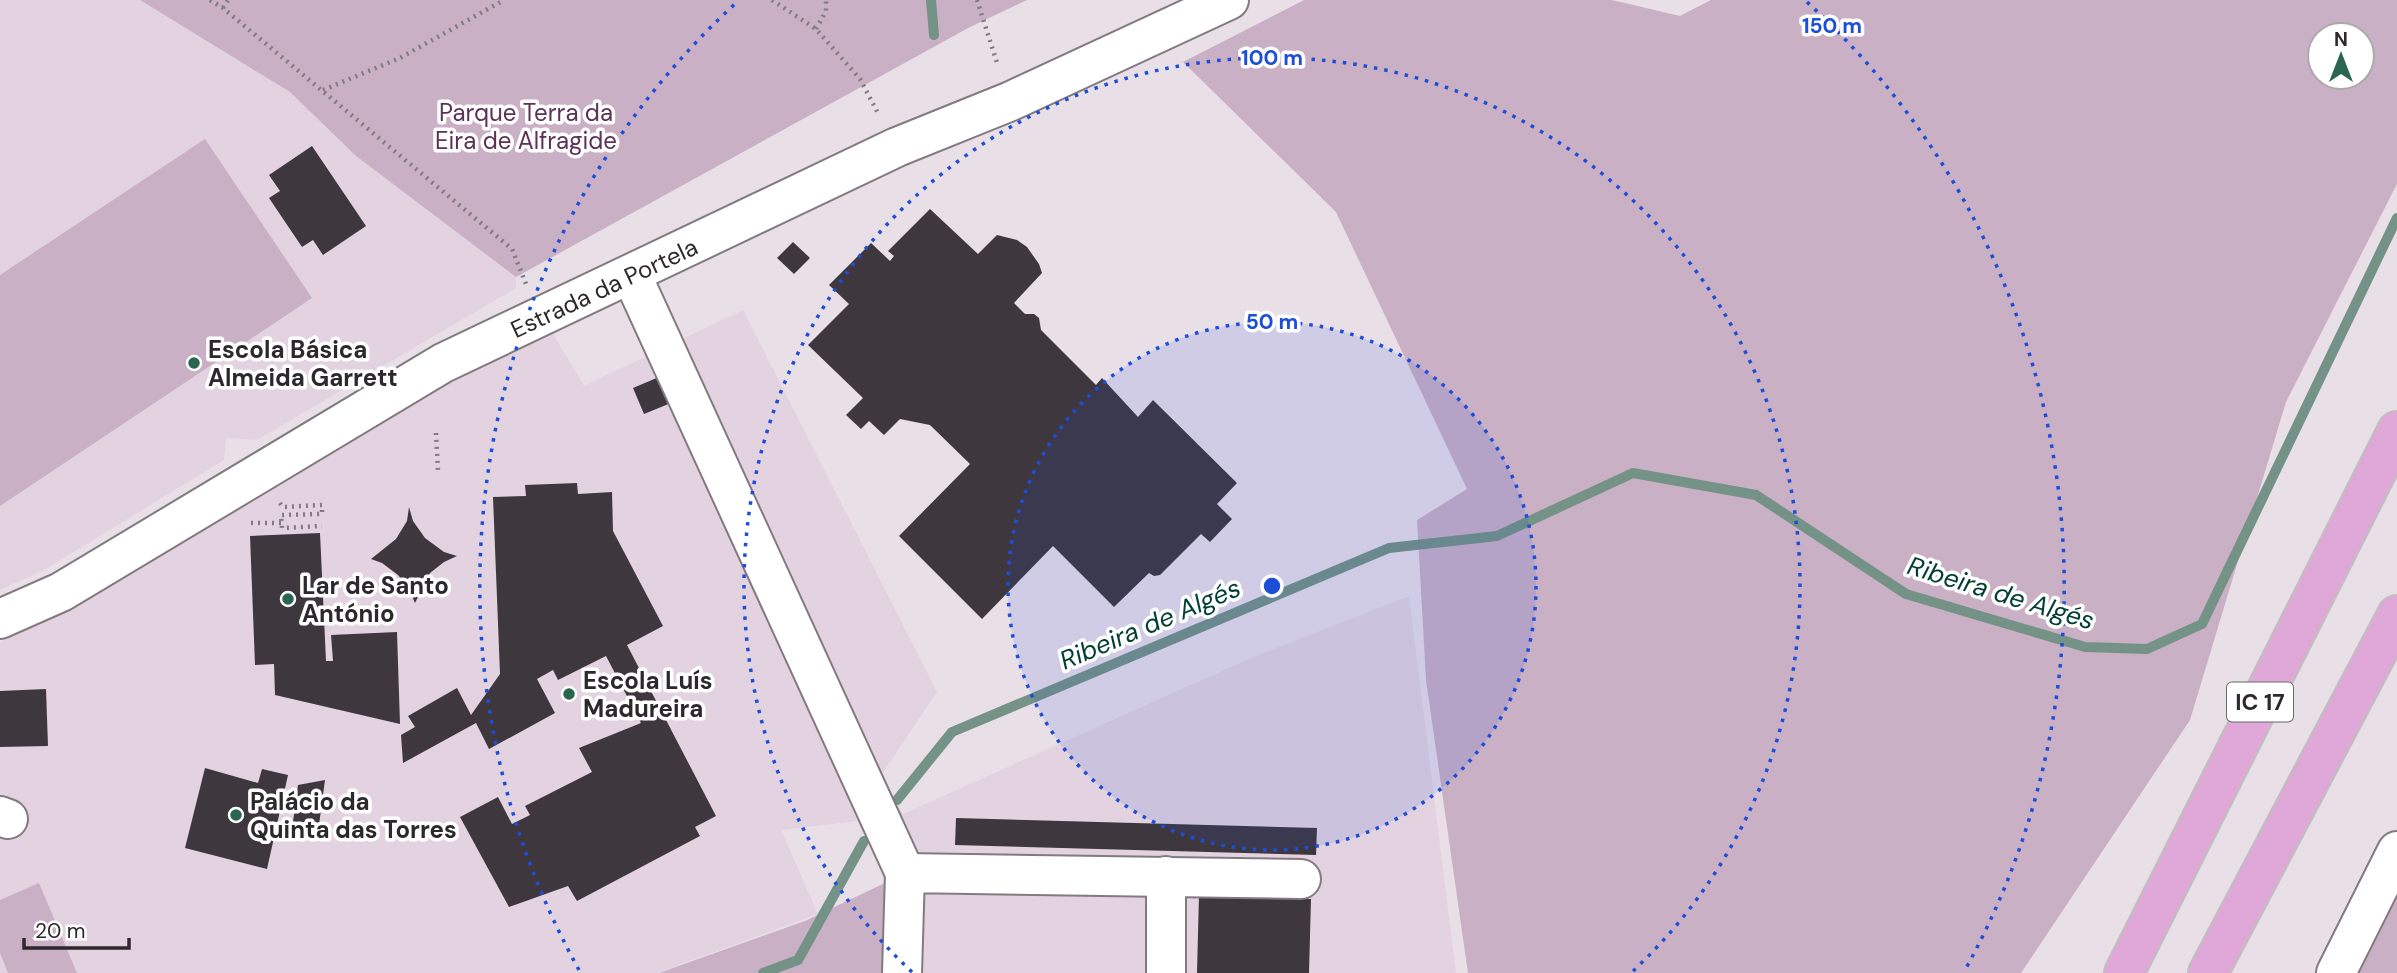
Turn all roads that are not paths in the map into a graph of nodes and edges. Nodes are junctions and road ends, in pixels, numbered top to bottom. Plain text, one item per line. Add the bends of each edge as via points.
1 (1229, 0) edge
2 (632, 276) junction
3 (2397, 431) edge
4 (2397, 615) edge
5 (0, 619) edge
6 (2397, 851) edge
7 (905, 873) junction
8 (1166, 876) junction
9 (1301, 879) dead end
10 (902, 973) edge
11 (926, 973) edge
12 (1166, 973) edge
13 (2124, 973) edge
14 (2208, 973) edge
15 (2336, 973) edge

1 - 2 street, Estrada da Portela via 1011,102 897,147
2 - 5 street, Estrada da Portela via 443,363 61,592
2 - 7 street
3 - 13 highway, IC 17
4 - 14 highway
6 - 15 street
7 - 8 street
7 - 10 street
8 - 9 street
8 - 12 street
10 - 11 street

